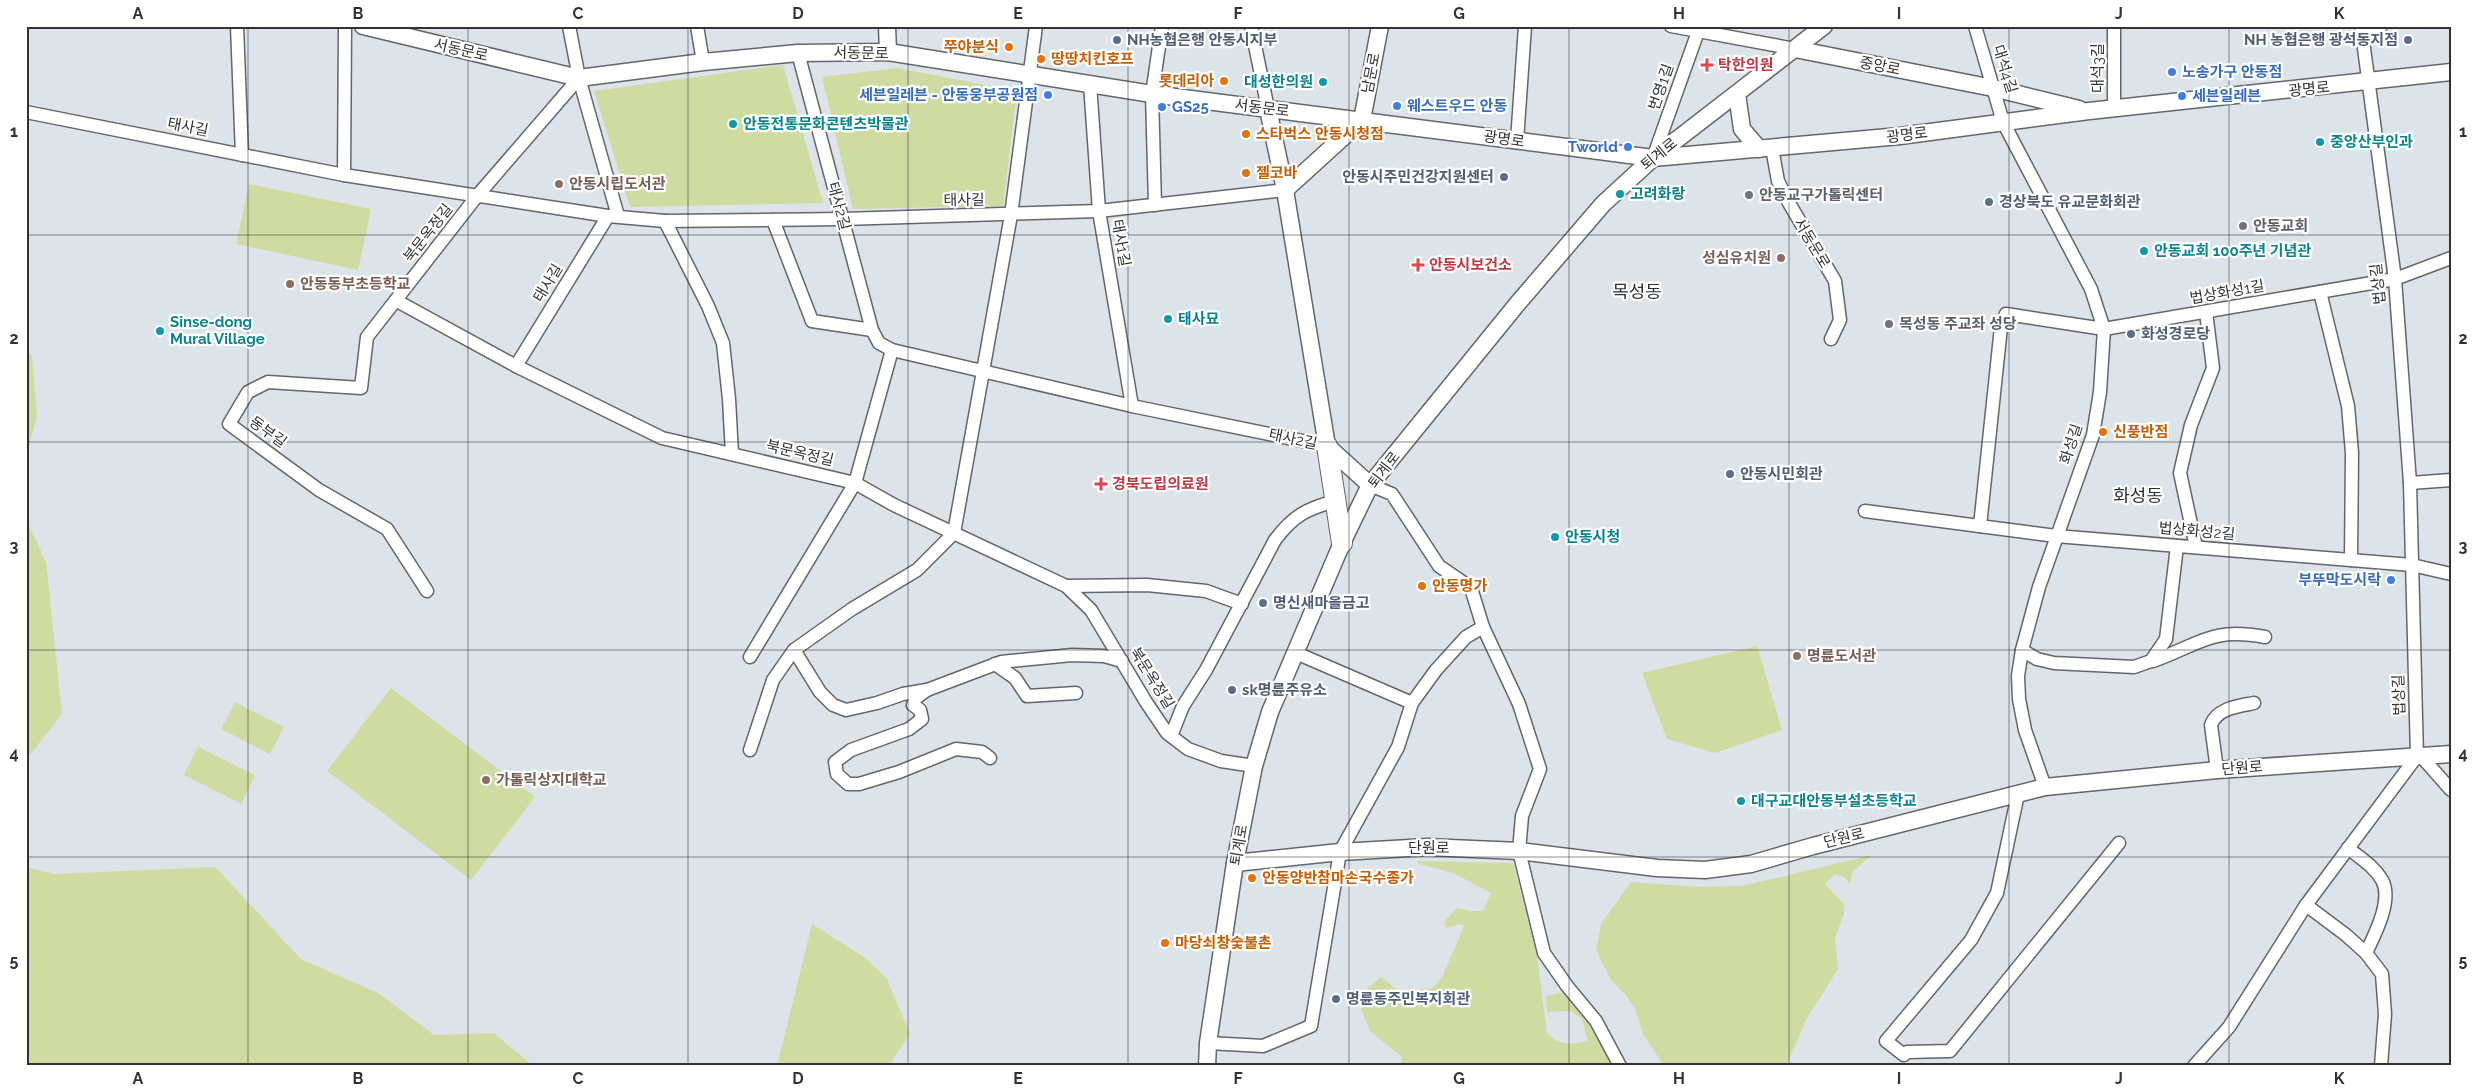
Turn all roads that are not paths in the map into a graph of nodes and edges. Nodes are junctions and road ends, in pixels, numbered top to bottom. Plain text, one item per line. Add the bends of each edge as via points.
1 (237, 26) edge
2 (345, 26) edge
3 (363, 26) edge
4 (569, 26) edge
5 (697, 26) edge
6 (888, 26) edge
7 (1036, 26) edge
8 (1162, 26) edge
9 (1251, 26) edge
10 (1380, 26) edge
11 (1525, 26) edge
12 (1671, 26) edge
13 (1824, 26) edge
14 (1975, 26) edge
15 (2114, 26) edge
16 (2381, 26) edge
17 (1699, 29) edge
18 (2361, 30) edge
19 (1795, 49) junction
20 (888, 52) junction
21 (798, 53) junction
22 (703, 62) junction
23 (2451, 72) edge
24 (1031, 75) junction
25 (579, 78) junction
26 (2368, 82) junction
27 (1090, 84) junction
28 (1993, 88) junction
29 (1152, 94) junction
30 (1737, 94) junction
31 (1268, 109) junction
32 (2114, 110) junction
33 (2089, 111) junction
34 (26, 112) edge
35 (1362, 120) junction
36 (2004, 122) junction
37 (1517, 141) junction
38 (1766, 149) junction
39 (242, 155) junction
40 (1653, 158) junction
41 (344, 174) junction
42 (1285, 190) junction
43 (477, 196) junction
44 (1155, 205) junction
45 (1099, 211) junction
46 (613, 216) junction
47 (1011, 216) junction
48 (843, 219) junction
49 (773, 220) junction
50 (665, 221) junction
51 (2451, 258) edge
52 (2395, 279) junction
53 (2320, 292) junction
54 (397, 301) junction
55 (2206, 312) junction
56 (2104, 329) junction
57 (872, 330) junction
58 (1831, 339) dead end
59 (892, 350) junction
60 (516, 366) junction
61 (983, 371) junction
62 (1132, 406) junction
63 (1327, 446) junction
64 (732, 454) junction
65 (2451, 480) edge
66 (855, 483) junction
67 (2410, 483) junction
68 (1370, 485) junction
69 (1335, 501) junction
70 (1865, 511) dead end
71 (1980, 526) junction
72 (954, 533) junction
73 (2056, 536) junction
74 (1342, 543) junction
75 (2177, 546) junction
76 (2196, 547) junction
77 (2351, 560) junction
78 (2412, 565) junction
79 (2451, 574) edge
80 (1066, 586) junction
81 (427, 592) dead end
82 (1242, 604) junction
83 (1483, 627) junction
84 (2265, 637) dead end
85 (794, 650) junction
86 (2022, 650) junction
87 (1296, 653) junction
88 (750, 657) dead end
89 (1122, 661) junction
90 (2150, 662) junction
91 (995, 664) junction
92 (927, 690) junction
93 (1076, 693) dead end
94 (1412, 703) junction
95 (2254, 703) dead end
96 (1171, 736) junction
97 (750, 750) dead end
98 (2451, 754) edge
99 (2419, 756) junction
100 (990, 758) dead end
101 (1254, 766) junction
102 (2217, 770) junction
103 (2045, 787) junction
104 (2451, 790) edge
105 (2018, 794) junction
106 (2119, 843) dead end
107 (2348, 848) junction
108 (1518, 851) junction
109 (1340, 852) junction
110 (1235, 863) junction
111 (2306, 905) junction
112 (2366, 953) junction
113 (1208, 1042) junction
114 (1207, 1066) edge
115 (1620, 1066) edge
116 (2194, 1066) edge
117 (2381, 1066) edge

1 - 39 street
2 - 41 street
3 - 25 street, 서동문로
4 - 25 street
5 - 22 street
6 - 20 street
7 - 24 street
8 - 29 street
9 - 31 street
10 - 35 street, 남문로
11 - 37 street
12 - 17 street, 중앙로
13 - 19 street, 퇴계로
14 - 28 street, 대석4길
15 - 32 street, 대석3길
16 - 18 street
17 - 19 street, 중앙로
17 - 40 street, 번영1길
18 - 26 street, 법상길
19 - 28 street, 중앙로
19 - 30 street, 퇴계로
20 - 21 street, 서동문로
20 - 24 street, 서동문로
21 - 22 street, 서동문로
21 - 48 street, 태사2길
22 - 25 street, 서동문로
23 - 26 street, 광명로
24 - 27 street, 서동문로
24 - 47 street
25 - 43 street
25 - 46 street
26 - 32 street, 광명로
26 - 52 street, 법상길
27 - 29 street, 서동문로
27 - 45 street, 태사1길
28 - 33 street, 중앙로
28 - 36 street, 대석4길
29 - 31 street, 서동문로
29 - 44 street
30 - 38 street via 1742,129
30 - 40 street, 퇴계로
31 - 35 street, 서동문로
31 - 42 street, 태사2길
32 - 33 street, 광명로
33 - 36 street, 광명로
34 - 39 street, 태사길
35 - 37 street, 광명로
35 - 42 street
36 - 38 street, 광명로
36 - 56 street, 화성길 via 2091,289
37 - 40 street, 광명로
38 - 40 street, 광명로
38 - 58 street, 서동문로 via 1789,203 1835,281 1840,320
39 - 41 street, 태사길
40 - 68 street, 퇴계로 via 1603,204 1535,282
41 - 43 street, 태사길
42 - 44 street, 태사길
42 - 63 street, 태사2길
43 - 46 street, 태사길
43 - 54 street, 북문옥정길
44 - 45 street, 태사길
45 - 47 street, 태사길
45 - 62 street, 태사1길
46 - 50 street, 태사길
46 - 60 street, 태사길
47 - 48 street, 태사길
47 - 61 street
48 - 49 street, 태사길
48 - 57 street, 태사2길
49 - 50 street, 태사길
49 - 57 street via 812,321
50 - 64 street via 723,343
51 - 52 street, 법상화성1길
52 - 53 street, 법상화성1길
52 - 67 street, 법상길
53 - 55 street, 법상화성1길
53 - 77 street via 2348,406 2352,453
54 - 60 street, 북문옥정길
54 - 81 street, 동부길 via 367,337 361,388 268,382 248,392 229,424 319,490 387,529
55 - 56 street, 법상화성1길
55 - 76 street via 2213,368 2191,425 2180,473
56 - 71 street, 법상화성1길 via 2006,314 2001,327
56 - 73 street, 화성길 via 2100,392 2093,435
57 - 59 street, 태사2길 via 879,343
59 - 61 street, 태사2길
59 - 66 street
60 - 64 street, 북문옥정길 via 662,438
61 - 62 street, 태사2길
61 - 72 street
62 - 63 street, 태사2길
63 - 68 street
63 - 69 main road
64 - 66 street, 북문옥정길
65 - 67 street
66 - 72 street, 북문옥정길
66 - 88 street
67 - 78 street, 법상길
68 - 74 street, 퇴계로
68 - 83 street via 1392,494 1439,566 1472,588
69 - 74 main road
69 - 82 street via 1311,508 1289,521 1274,540
70 - 71 street, 법상화성2길
71 - 73 street, 법상화성2길
72 - 80 street, 북문옥정길
72 - 85 street via 917,570 852,609
73 - 75 street, 법상화성2길
73 - 86 street, 화성길
74 - 87 street, 퇴계로
75 - 76 street, 법상화성2길
75 - 90 street via 2166,639
76 - 77 street, 법상화성2길
77 - 78 street, 법상화성2길
78 - 79 street, 법상화성2길
78 - 99 street, 법상길
80 - 82 street via 1147,586 1206,591
80 - 89 street, 북문옥정길 via 1091,610
82 - 96 street via 1183,706
83 - 94 street via 1466,637
83 - 108 street via 1519,704 1540,769 1522,816
84 - 90 street via 2243,633 2212,636
85 - 92 street via 820,692 832,705 846,710
85 - 97 street via 773,680
86 - 90 street via 2037,659 2054,663 2134,667
86 - 103 street, 화성길 via 2018,699
87 - 94 street
87 - 101 street, 퇴계로 via 1270,712
89 - 91 street via 1104,656 1072,655 1022,658
89 - 96 street, 북문옥정길
91 - 92 street
91 - 93 street via 1016,678 1027,696
92 - 100 street via 916,698 913,706 920,710 922,719 909,729 851,750 835,762 837,774 848,784 859,784 956,749 982,752
94 - 109 street via 1398,747
95 - 102 street via 2217,714 2212,720
96 - 101 street, 북문옥정길 via 1188,749 1212,758
98 - 99 street, 단원로
99 - 102 street, 단원로
99 - 104 street
99 - 107 street
101 - 110 street, 퇴계로
102 - 103 street, 단원로
103 - 105 street, 단원로
105 - 106 street via 1997,893 1971,940 1886,1041 1904,1055 1907,1052 1950,1051
105 - 108 street, 단원로 via 1751,864 1705,870 1657,868
107 - 111 street
107 - 112 street via 2383,882 2385,902
108 - 109 street, 단원로 via 1427,847
108 - 115 street via 1544,953 1566,986 1596,1021
109 - 110 street, 단원로
109 - 113 street via 1311,1026 1262,1046
110 - 113 street, 퇴계로
111 - 112 street
111 - 116 street via 2229,1026
112 - 117 street via 2382,974
113 - 114 street, 퇴계로

